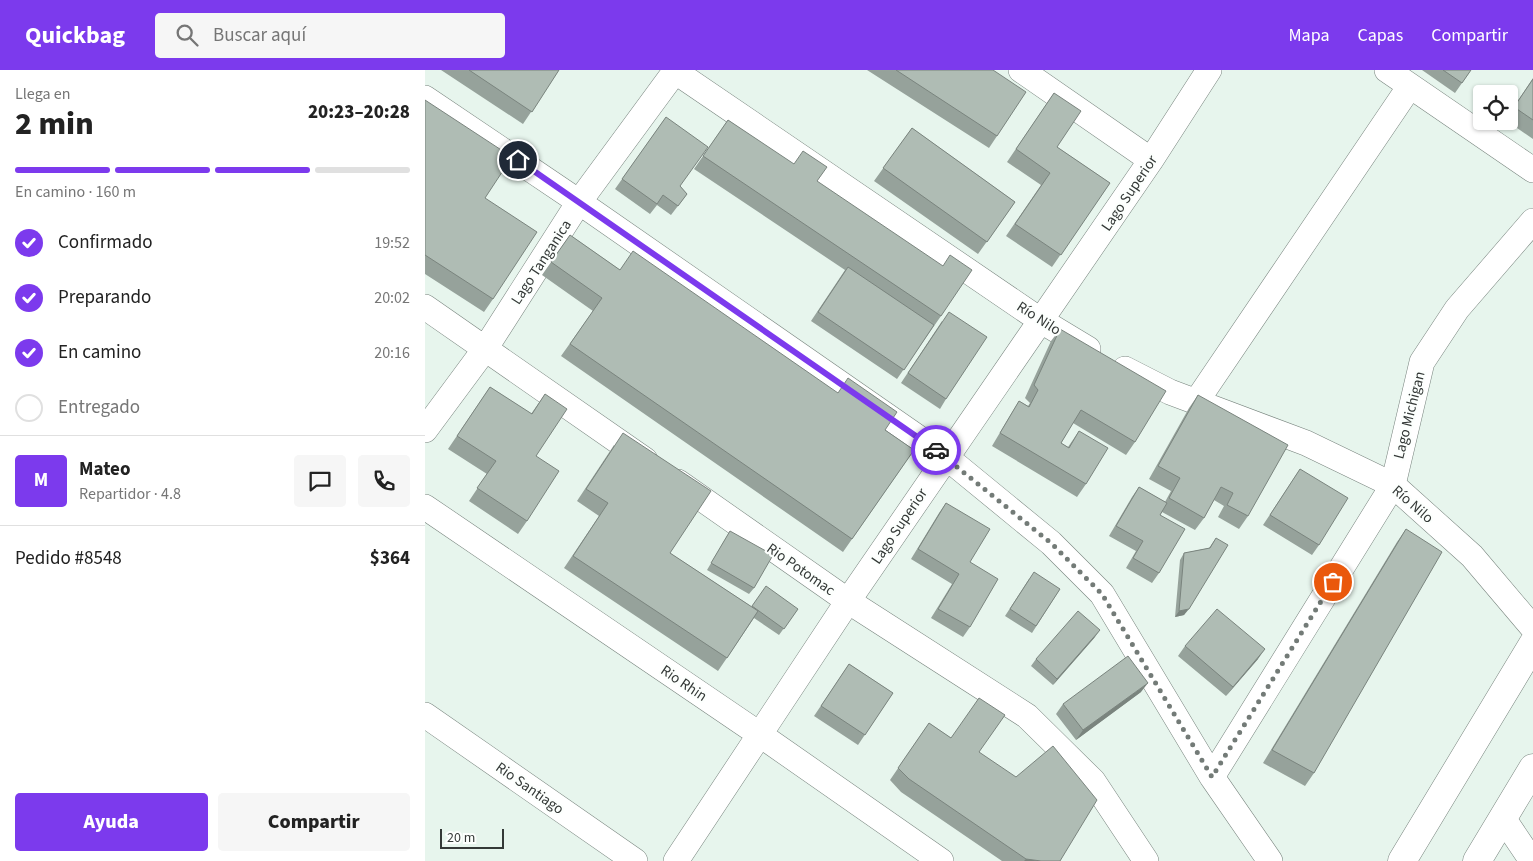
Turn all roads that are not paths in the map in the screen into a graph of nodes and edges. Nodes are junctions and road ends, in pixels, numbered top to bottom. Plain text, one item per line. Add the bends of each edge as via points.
1 (1021, 70) edge
2 (1209, 70) edge
3 (1387, 70) edge
4 (675, 71) edge
5 (1410, 86) junction
6 (425, 98) edge
7 (1151, 160) junction
8 (1533, 170) edge
9 (579, 202) junction
10 (1533, 220) edge
11 (425, 307) edge
12 (1041, 320) junction
13 (485, 348) junction
14 (1196, 402) junction
15 (425, 430) edge
16 (946, 457) junction
17 (1393, 485) junction
18 (425, 507) edge
19 (848, 601) junction
20 (1533, 628) edge
21 (1533, 644) edge
22 (425, 715) edge
23 (759, 734) junction
24 (1533, 768) edge
25 (1212, 777) junction
26 (1503, 818) junction
27 (1420, 834) junction
28 (635, 861) edge
29 (677, 861) edge
30 (941, 861) edge
31 (1146, 861) edge
32 (1270, 861) edge
33 (1402, 861) edge
34 (1409, 861) edge
35 (1477, 861) edge
36 (1532, 861) edge

1 - 7 street
2 - 7 street, Lago Superior
3 - 5 street
4 - 9 street, Lago Tanganica
4 - 12 street, Río Nilo
5 - 8 street
5 - 14 street
6 - 9 street
7 - 12 street, Lago Superior
9 - 13 street, Lago Tanganica
9 - 16 street
10 - 17 street, Lago Michigan via 1457,310 1422,362
11 - 13 street, Rio Potomac
12 - 14 street, Río Nilo via 1095,353 1169,392
12 - 16 street, Lago Superior
13 - 15 street, Lago Tanganica
13 - 19 street, Rio Potomac
14 - 17 street, Río Nilo via 1306,443
16 - 19 street, Lago Superior
16 - 25 street via 1051,543 1102,594
17 - 20 street, Río Nilo via 1472,556
17 - 25 street, Lago Michigan
18 - 23 street, Rio Rhin
19 - 23 street, Lago Superior
19 - 31 street, Rio Potomac via 1027,716 1093,781
21 - 27 street
22 - 28 street, Rio Santiago
23 - 29 street, Lago Superior
23 - 30 street, Rio Rhin
24 - 26 street
25 - 32 street
26 - 35 street
26 - 36 street
27 - 33 street
27 - 34 street

